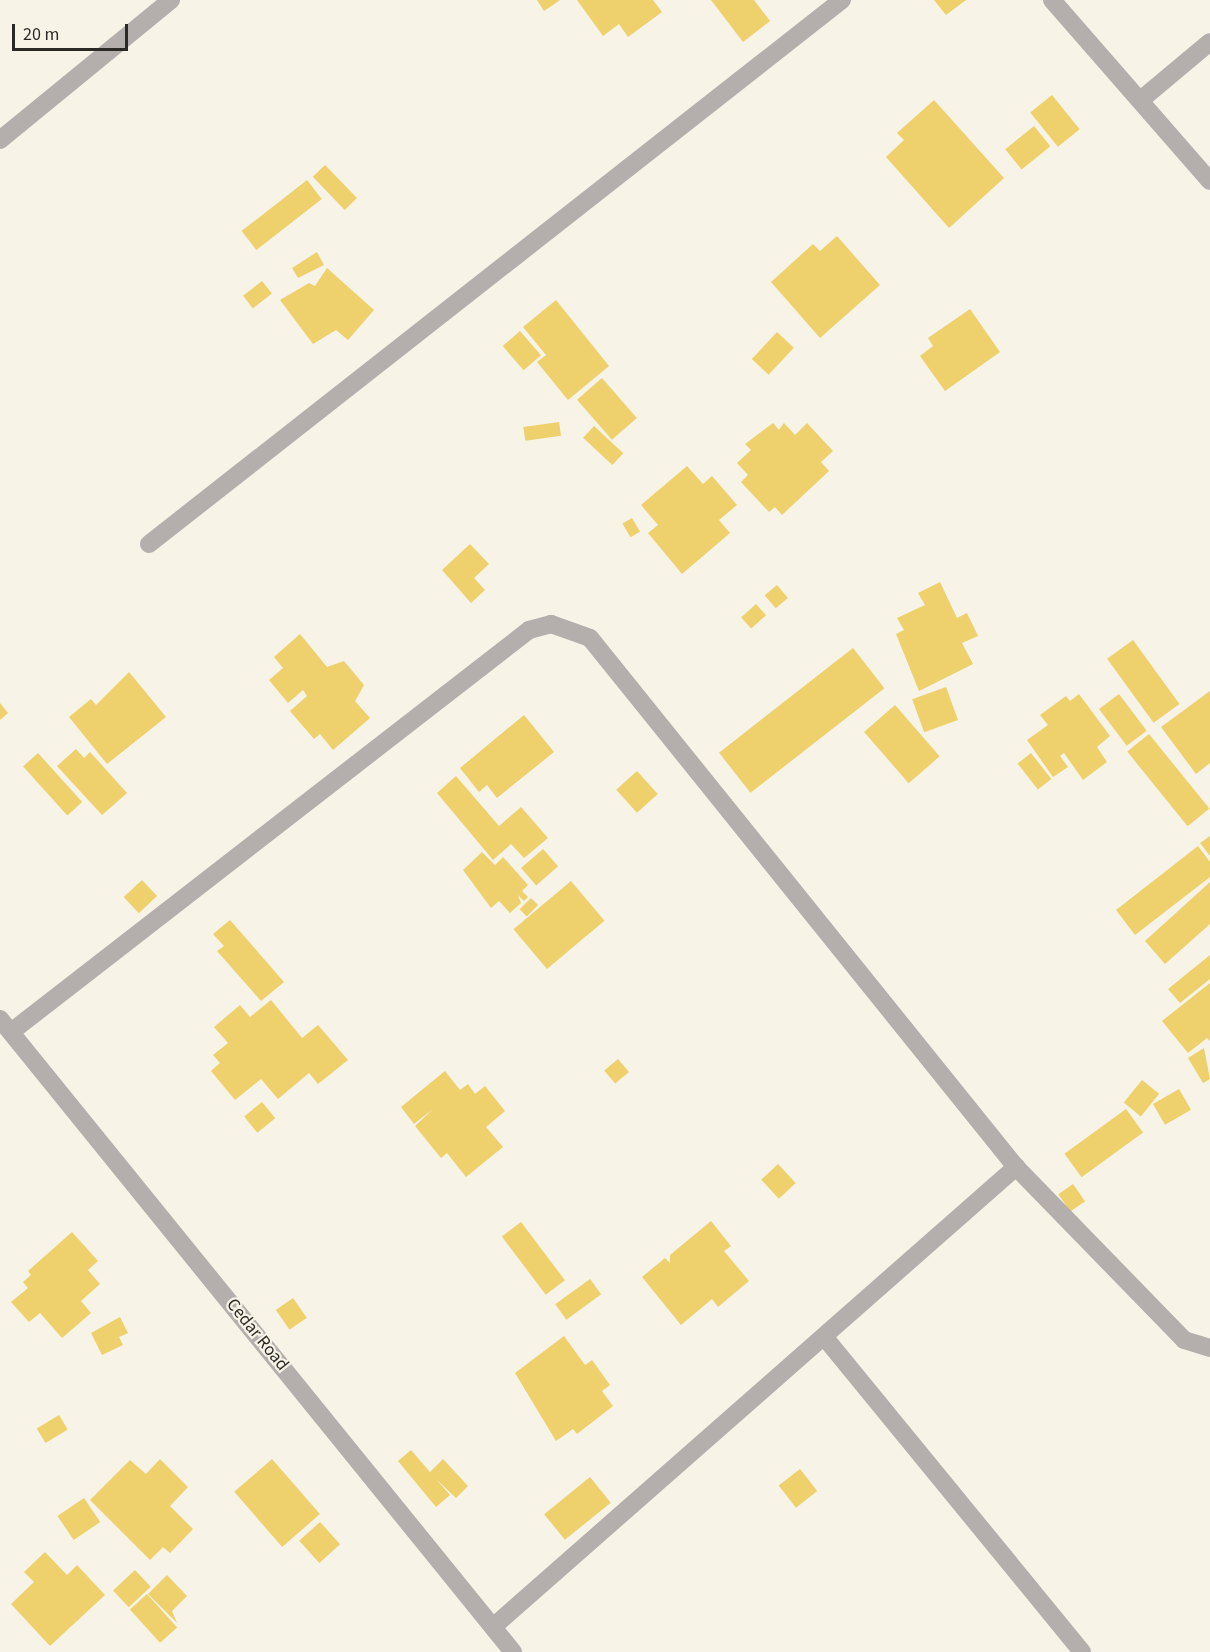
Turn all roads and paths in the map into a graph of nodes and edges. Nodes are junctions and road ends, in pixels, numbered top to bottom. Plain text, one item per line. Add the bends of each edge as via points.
1 (171, 0) edge
2 (842, 0) edge
3 (1052, 0) edge
4 (1210, 42) edge
5 (1143, 98) junction
6 (0, 140) edge
7 (1210, 181) edge
8 (149, 544) dead end
9 (5, 1025) edge
10 (1017, 1167) junction
11 (826, 1339) junction
12 (1210, 1348) edge
13 (493, 1627) junction
14 (513, 1652) edge
15 (1082, 1652) edge

1 - 6 street
2 - 8 street
3 - 5 street
4 - 5 street
5 - 7 street
9 - 10 street via 529,630 551,624 590,638
9 - 13 street, Cedar Road
10 - 11 street
10 - 12 street via 1184,1340
11 - 13 street
11 - 15 street
13 - 14 street, Cedar Road

